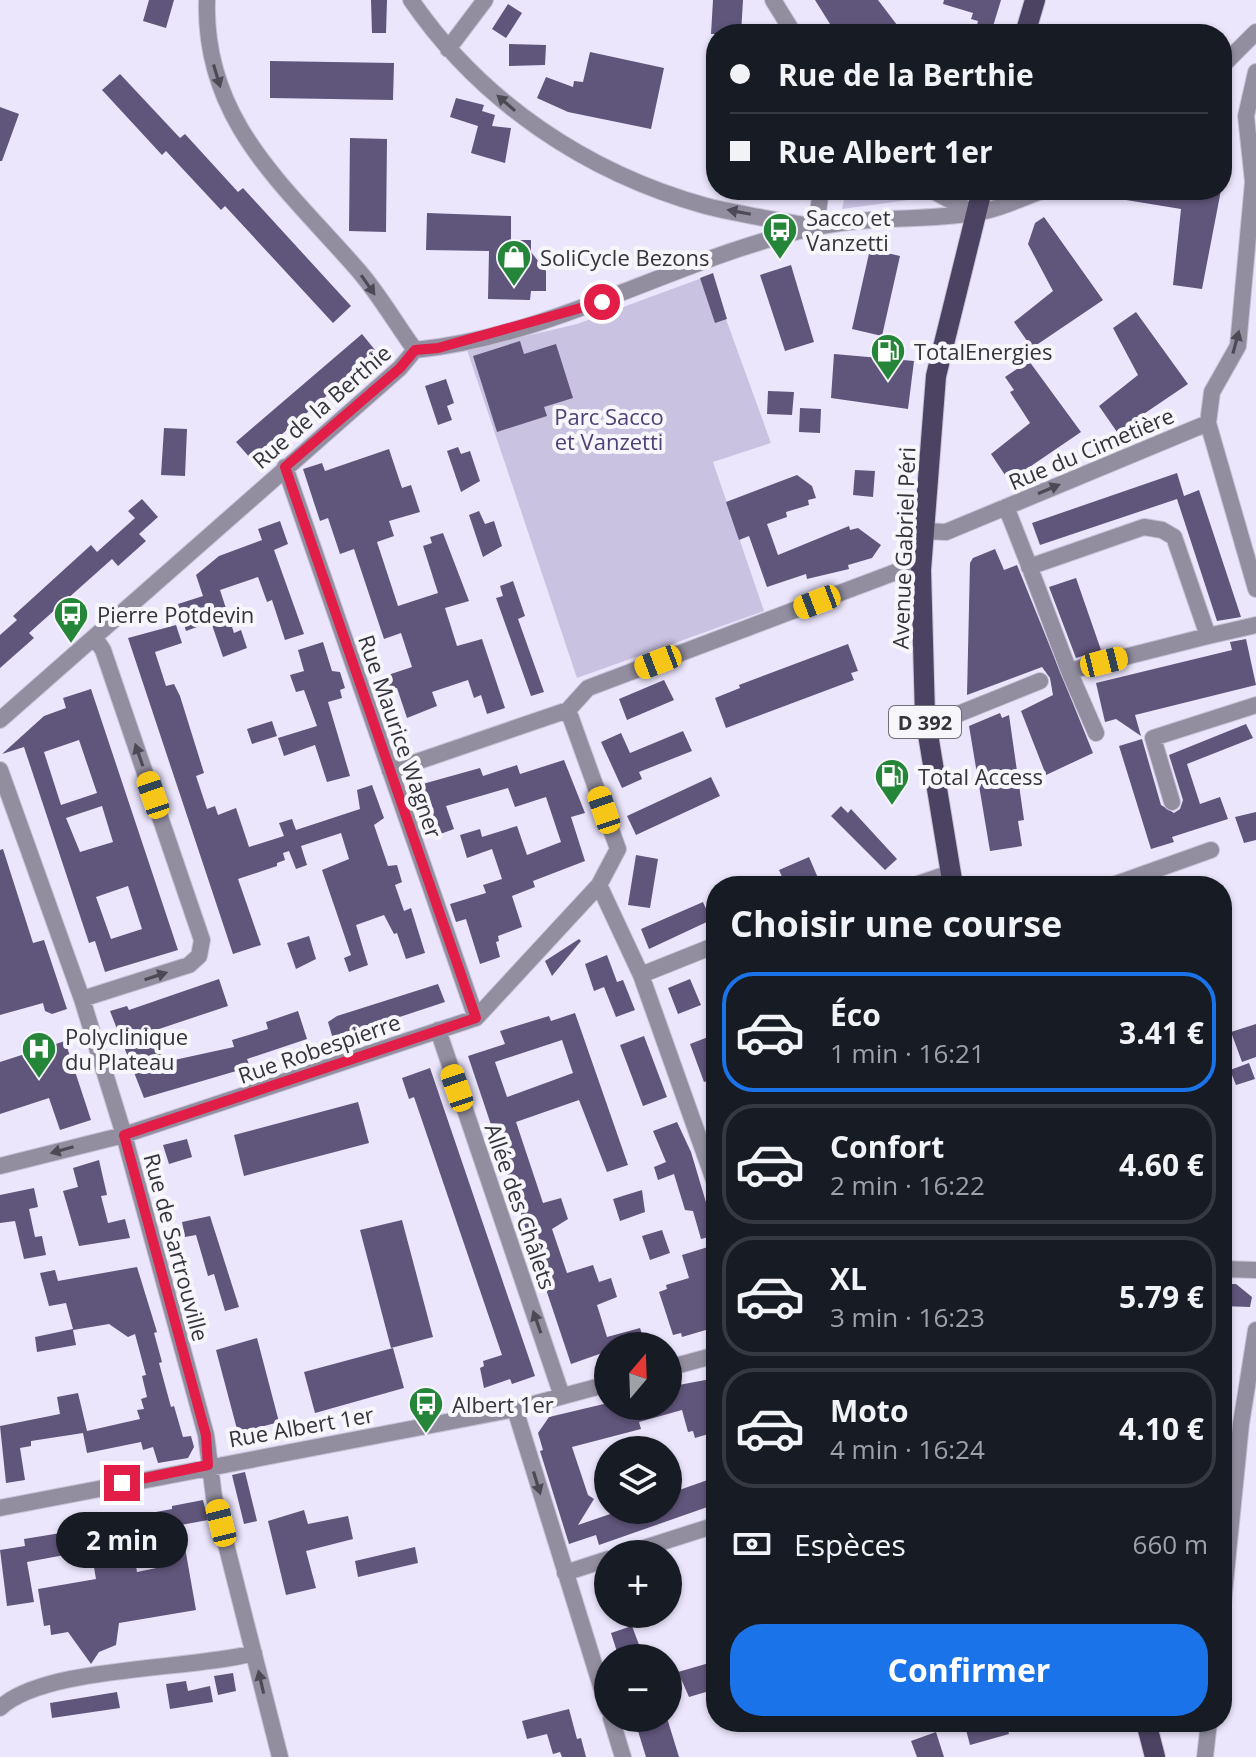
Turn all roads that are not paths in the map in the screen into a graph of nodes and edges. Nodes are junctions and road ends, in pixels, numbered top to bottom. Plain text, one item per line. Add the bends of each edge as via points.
1 (207, 0) edge
2 (411, 0) edge
3 (485, 0) edge
4 (773, 0) edge
5 (1035, 0) edge
6 (788, 24) edge
7 (1028, 24) edge
8 (1252, 43) edge
9 (448, 49) junction
10 (1232, 58) edge
11 (1256, 72) edge
12 (820, 200) edge
13 (951, 200) edge
14 (979, 200) edge
15 (1014, 200) edge
16 (976, 213) junction
17 (816, 227) junction
18 (415, 350) junction
19 (1208, 423) junction
20 (285, 467) junction
21 (1006, 507) junction
22 (923, 531) junction
23 (1029, 567) junction
24 (921, 570) junction
25 (1256, 589) edge
26 (1256, 625) edge
27 (1208, 636) junction
28 (95, 638) junction
29 (1069, 671) junction
30 (1040, 681) dead end
31 (1256, 705) edge
32 (568, 710) junction
33 (0, 720) edge
34 (926, 727) junction
35 (1096, 733) dead end
36 (0, 770) edge
37 (390, 771) junction
38 (1172, 802) dead end
39 (1211, 850) dead end
40 (951, 876) edge
41 (1138, 876) edge
42 (599, 885) junction
43 (706, 949) edge
44 (641, 975) junction
45 (82, 999) junction
46 (476, 1018) junction
47 (438, 1030) junction
48 (124, 1135) junction
49 (706, 1158) edge
50 (0, 1166) edge
51 (1232, 1269) edge
52 (1256, 1270) edge
53 (1256, 1330) edge
54 (706, 1358) edge
55 (682, 1364) edge
56 (594, 1388) edge
57 (562, 1396) junction
58 (515, 1409) junction
59 (1248, 1425) edge
60 (208, 1465) junction
61 (0, 1508) edge
62 (706, 1528) edge
63 (669, 1540) edge
64 (1232, 1541) edge
65 (594, 1564) edge
66 (565, 1573) junction
67 (254, 1653) junction
68 (594, 1665) edge
69 (0, 1708) edge
70 (615, 1732) edge
71 (1149, 1732) edge
72 (1208, 1732) edge
73 (280, 1757) edge
74 (623, 1757) edge
75 (1155, 1757) edge
76 (1205, 1757) edge

1 -> 18 street via 206,39 223,94 260,162 360,273
2 - 9 street
3 - 9 street
4 - 6 street
5 - 7 main road
8 - 10 street
17 -> 9 street via 705,206 602,167 532,125
19 -> 11 street, Rue du Cimetière via 1212,392 1238,346 1253,182 1246,116
12 - 17 street
13 - 16 street
14 - 16 main road, D 392
15 - 16 street, Rue de la Berthie
16 - 17 street, Rue de la Berthie
16 - 22 main road, Avenue Gabriel Péri / D 392 via 936,376
17 - 18 street, Rue de la Berthie via 575,312
18 - 20 street, Rue de la Berthie
21 -> 19 street, Rue du Cimetière
19 - 25 street
20 - 28 street, Rue de la Berthie
20 - 37 street, Rue Maurice Wagner
21 - 22 street, Rue du Cimetière via 946,532
21 - 23 street
22 - 24 main road, Avenue Gabriel Péri / D 392
23 - 27 street via 1144,527 1162,530 1174,537
23 - 29 street
24 - 32 street via 901,570 588,688
24 - 34 main road, Avenue Gabriel Péri / D 392
26 - 27 street
27 - 29 street
28 - 33 street, Rue de la Berthie
45 -> 28 street via 189,965 199,956 202,940
29 - 35 street
30 - 34 street
31 - 38 street via 1153,738
32 - 37 street
32 - 42 street, Rue Robespierre via 618,849
34 - 40 main road, Avenue Gabriel Péri / D 392
36 - 45 street, Rue de Sartrouville
37 - 46 street, Rue Maurice Wagner
39 - 41 street
42 - 44 street
42 - 46 street, Rue Robespierre
43 - 44 street
44 - 49 street
45 - 48 street, Rue de Sartrouville
46 - 47 street, Rue Robespierre
47 - 48 street, Rue Robespierre
57 -> 47 street, Allée des Châlets
48 -> 50 street, Rue Robespierre
48 - 60 street, Rue de Sartrouville via 206,1435
51 - 52 street
53 - 59 street
54 - 55 street
56 - 57 street, Rue Albert 1er
57 - 58 street, Rue Albert 1er
58 - 60 street, Rue Albert 1er
58 -> 66 street
59 - 64 street
60 - 61 street, Rue Albert 1er
60 - 67 street, Rue de Sartrouville
62 - 63 street
65 - 66 street
66 - 68 street
67 - 69 street via 62,1682 30,1690
73 -> 67 street, Rue de Sartrouville
70 - 74 street
71 - 75 main road
72 - 76 street

